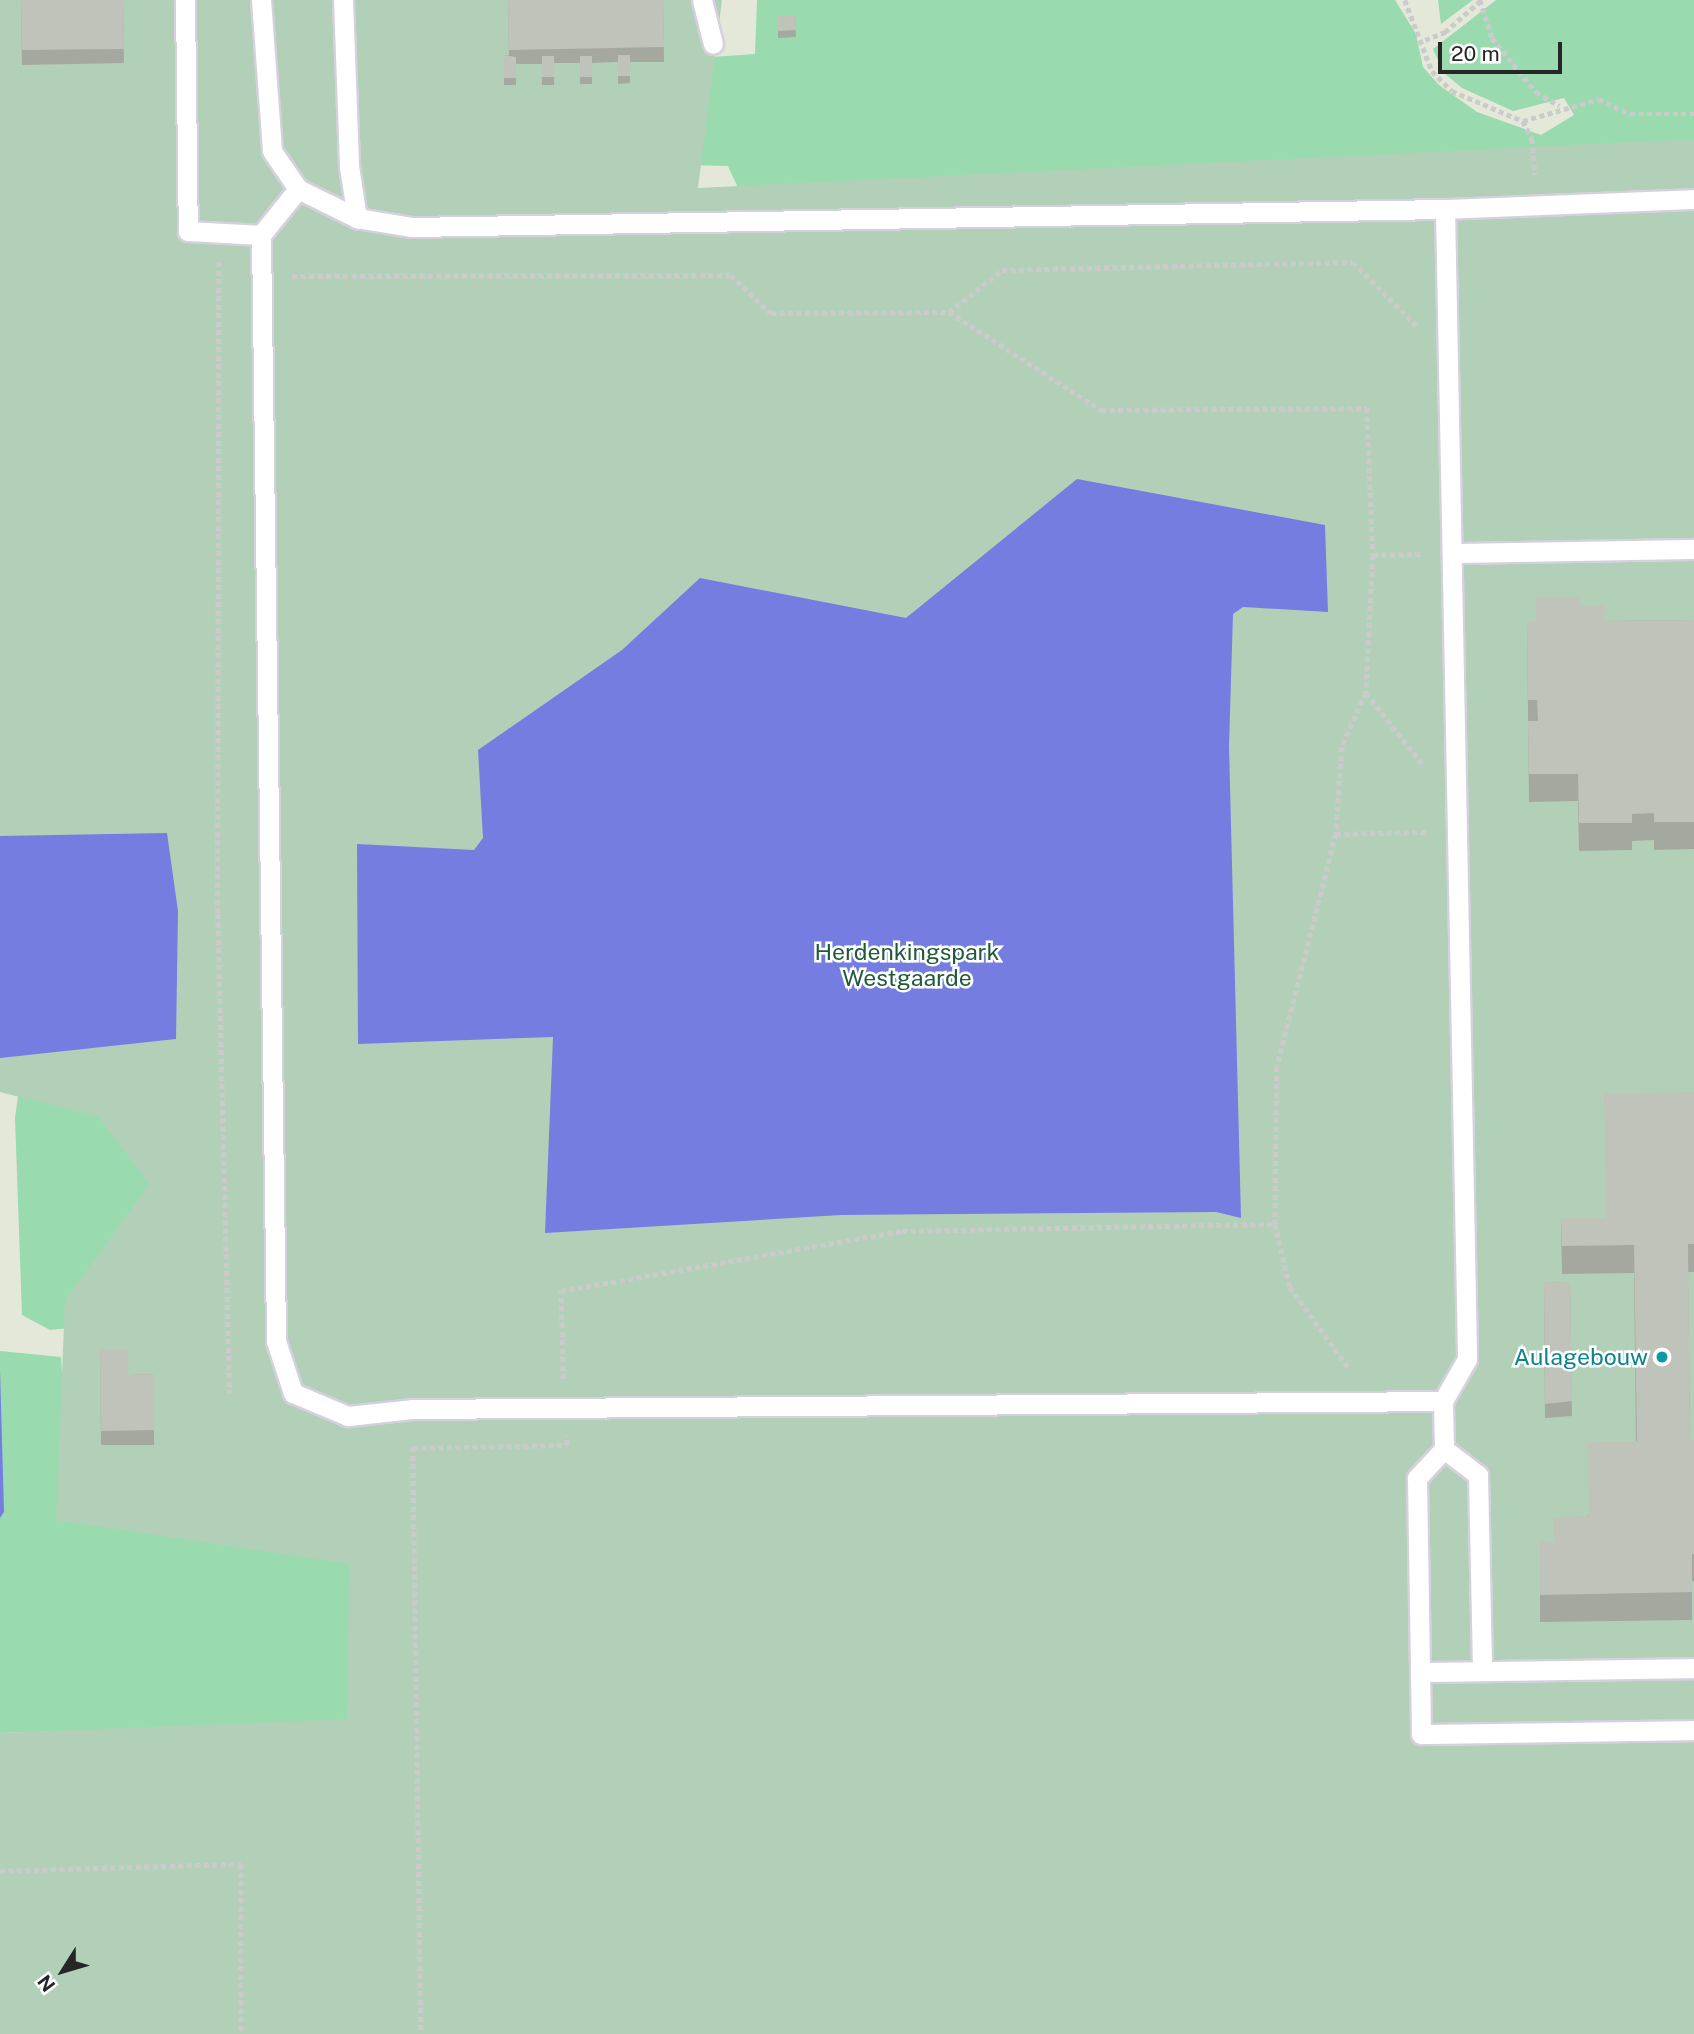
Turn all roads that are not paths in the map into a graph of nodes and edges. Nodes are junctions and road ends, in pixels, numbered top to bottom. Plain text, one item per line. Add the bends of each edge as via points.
1 (702, 0) edge
2 (185, 7) edge
3 (261, 8) edge
4 (342, 8) edge
5 (713, 44) dead end
6 (298, 189) junction
7 (1694, 199) edge
8 (1445, 209) junction
9 (357, 218) junction
10 (261, 234) junction
11 (1694, 549) edge
12 (1453, 553) junction
13 (1443, 1401) junction
14 (1444, 1449) junction
15 (1694, 1668) edge
16 (1482, 1671) junction
17 (1420, 1672) junction
18 (1694, 1730) edge

1 - 5 lane
2 - 10 lane via 188,231
3 - 6 lane via 272,151
4 - 9 lane
6 - 9 lane
6 - 10 lane
7 - 8 lane
8 - 9 lane via 412,227
8 - 12 lane
10 - 13 lane via 276,1341 293,1393 348,1416 412,1409
11 - 12 lane
12 - 13 lane via 1456,1015 1467,1359
13 - 14 lane
14 - 16 lane via 1478,1475
14 - 17 lane via 1417,1478
15 - 16 lane
16 - 17 lane
17 - 18 lane via 1421,1734

